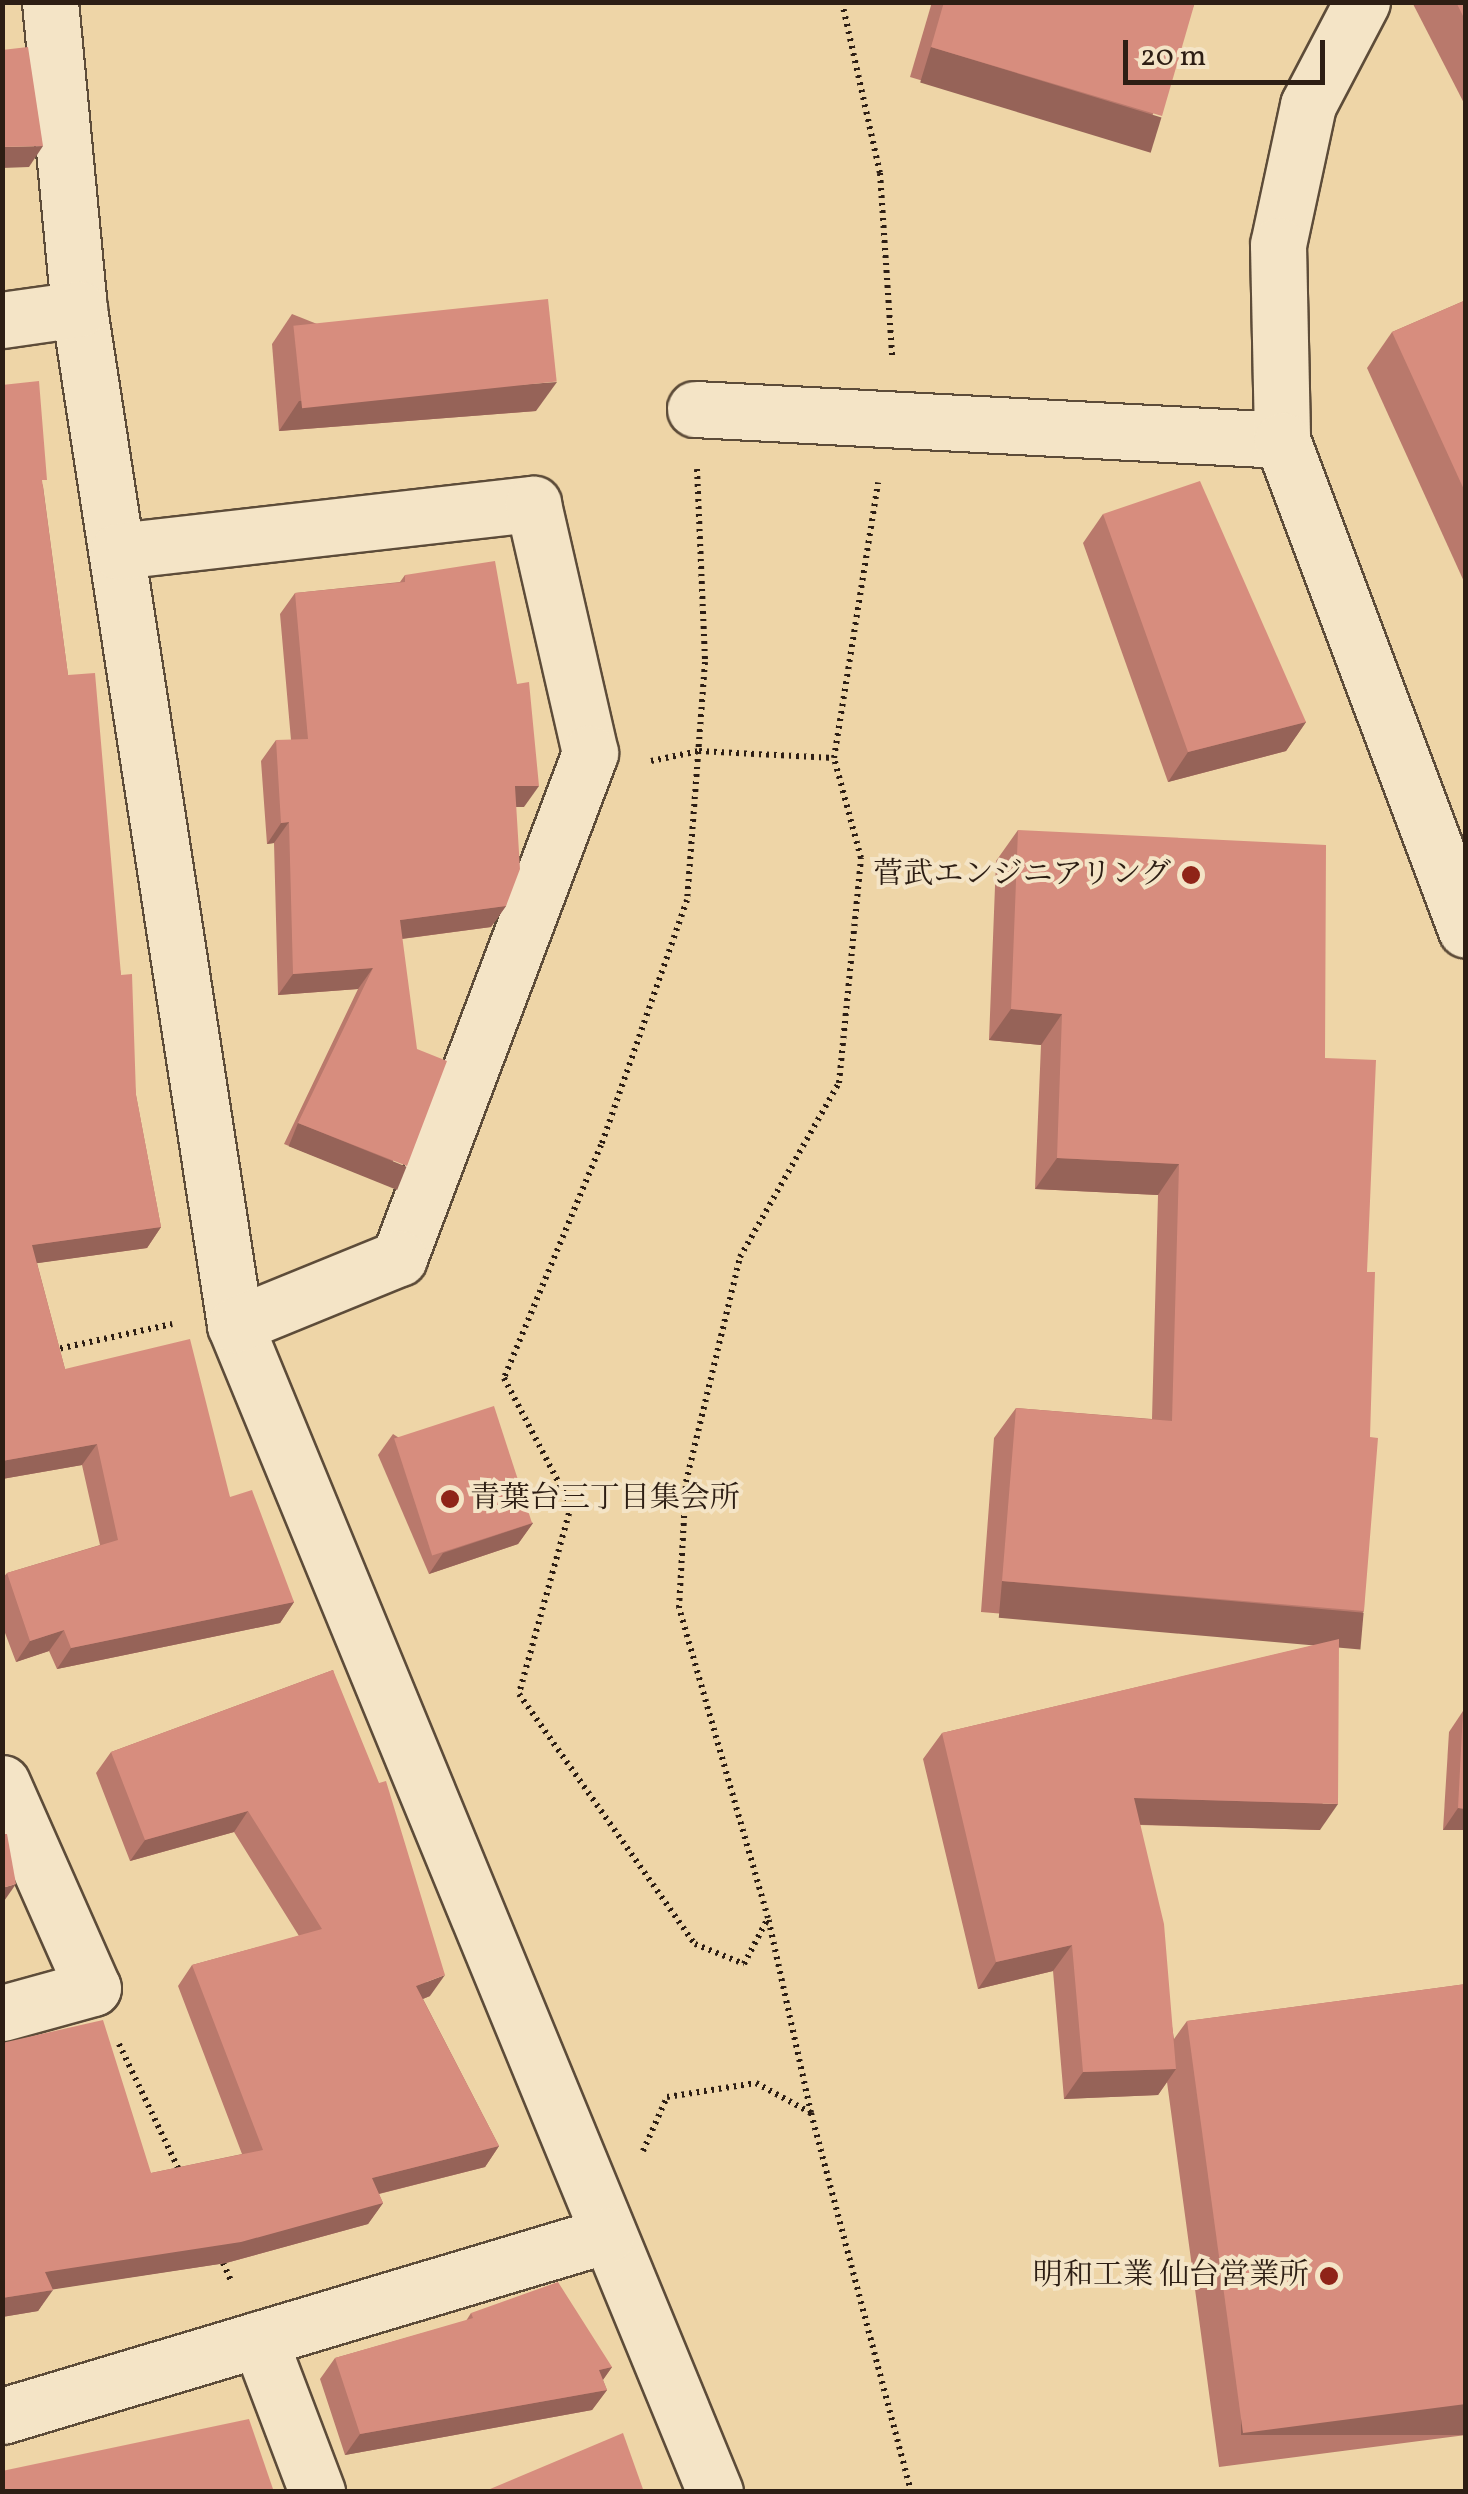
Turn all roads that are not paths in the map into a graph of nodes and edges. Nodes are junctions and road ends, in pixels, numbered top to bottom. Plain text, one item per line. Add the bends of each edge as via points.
1 (50, 2) edge
2 (1362, 2) edge
3 (79, 309) junction
4 (2, 320) edge
5 (695, 409) road end
6 (1282, 440) junction
7 (118, 551) junction
8 (1466, 930) edge
9 (236, 1326) junction
10 (2, 1783) edge
11 (2, 2013) edge
12 (607, 2235) junction
13 (259, 2339) junction
14 (2, 2416) edge
15 (317, 2492) edge
16 (715, 2492) edge

1 - 3 street
2 - 6 street via 1308,105 1278,246
3 - 4 street
3 - 7 street
5 - 6 street
6 - 8 street
7 - 9 street
7 - 9 street via 533,504 590,752 400,1258
9 - 12 street
10 - 11 street via 93,1988
12 - 13 street
12 - 16 street
13 - 14 street
13 - 15 street

